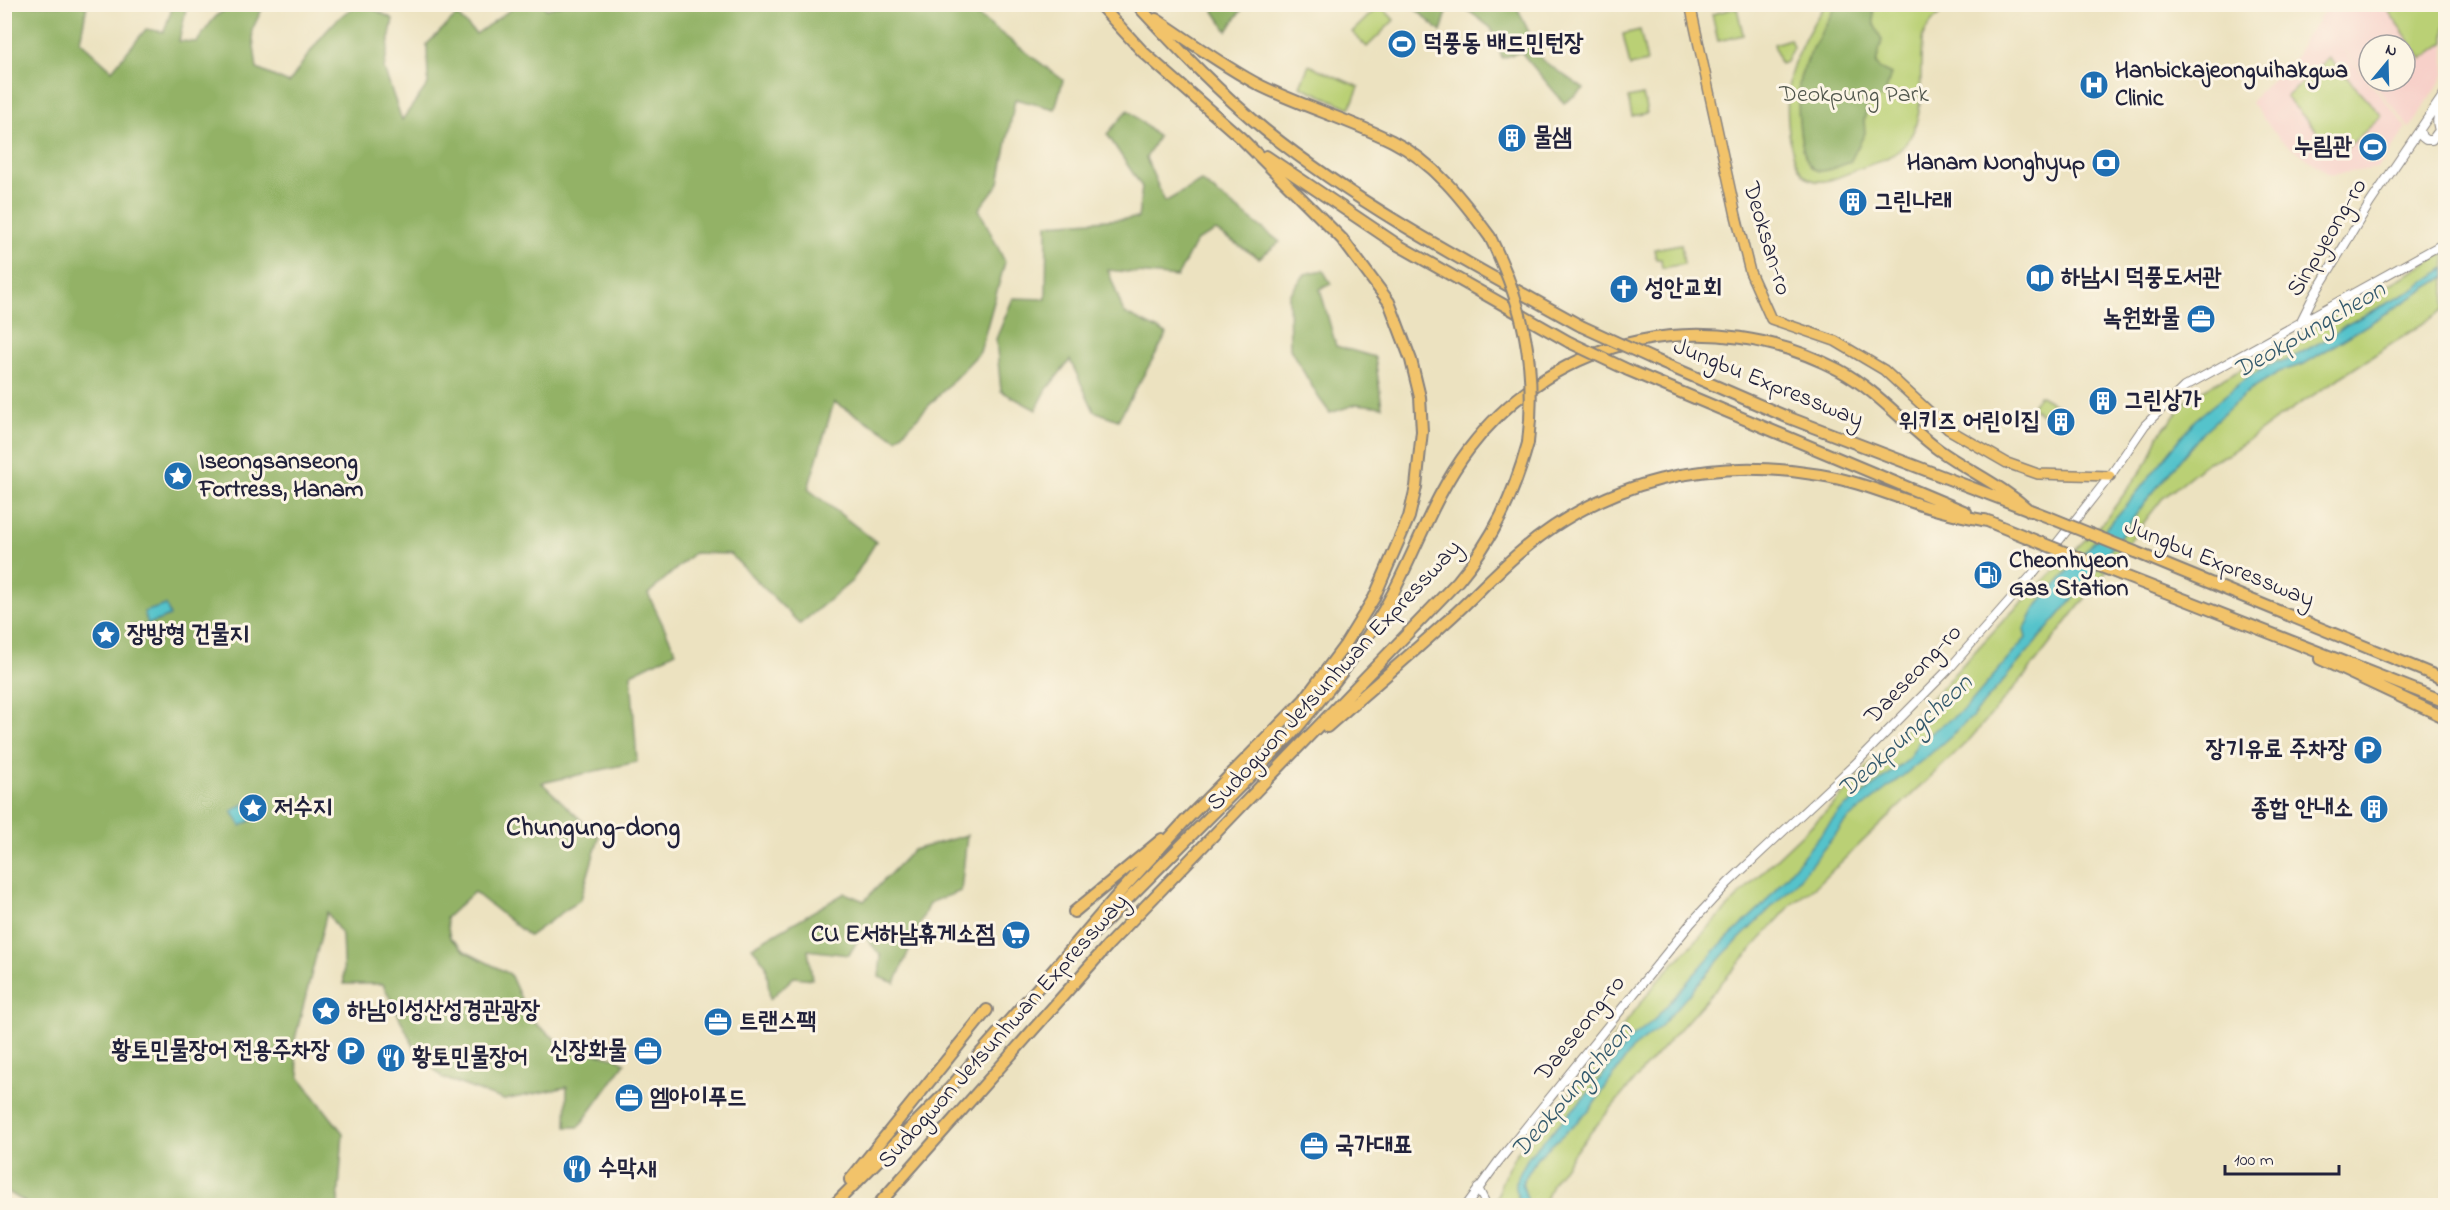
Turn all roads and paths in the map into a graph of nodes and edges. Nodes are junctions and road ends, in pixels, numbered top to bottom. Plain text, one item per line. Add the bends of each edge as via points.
1 (1098, 4) edge
2 (1690, 4) edge
3 (1139, 7) edge
4 (2445, 91) edge
5 (2445, 102) edge
6 (2421, 128) junction
7 (2437, 130) junction
8 (1241, 138) junction
9 (2428, 140) junction
10 (2411, 144) junction
11 (2444, 152) edge
12 (2445, 242) edge
13 (2300, 323) junction
14 (2110, 476) junction
15 (2030, 511) junction
16 (1991, 522) junction
17 (2289, 640) junction
18 (2445, 681) edge
19 (2445, 702) edge
20 (2445, 717) edge
21 (1273, 775) junction
22 (1184, 822) junction
23 (1074, 912) dead end
24 (1043, 982) junction
25 (987, 1010) dead end
26 (856, 1178) junction
27 (1478, 1188) junction
28 (879, 1203) edge
29 (832, 1206) edge
30 (1466, 1206) edge
31 (1487, 1206) edge

1 - 8 highway, Sudogwon Je1sunhwan Expressway via 1143,52
2 - 14 main road, Deoksan-ro via 1750,272 1771,319 1835,342 1884,370 1948,429 2007,463 2038,474
3 - 15 highway, Jungbu Expressway, bridge via 1221,92 1265,130 1322,172 1457,257 1581,326 1653,359 1787,417
3 - 21 highway, Sudogwon Je1sunhwan Expressway, bridge via 1258,84 1401,147 1440,176 1490,237 1506,269 1527,340 1532,408 1528,443 1502,518 1480,555 1450,590
4 - 6 street, Sinpyeong-ro
5 - 7 street
6 - 7 street via 2431,123
6 - 9 street via 2422,137
6 - 10 street, Sinpyeong-ro
7 - 9 street via 2435,138
7 - 11 street
8 - 16 highway, Jungbu Expressway, bridge via 1398,244 1569,342
8 - 22 highway, Sudogwon Je1sunhwan Expressway via 1342,239 1389,302 1420,397 1420,462 1409,517 1398,544 1374,598 1345,645 1304,700
9 - 10 street
9 - 11 street
10 - 13 street, Sinpyeong-ro via 2370,203
12 - 13 street, Daeseong-ro
13 - 14 street, Daeseong-ro via 2184,387 2145,425
14 - 27 street, Daeseong-ro via 2009,602 1948,670 1690,923
15 - 18 highway, Jungbu Expressway, bridge
15 - 24 highway via 2009,492 1940,451 1869,389 1822,362 1782,346 1726,335 1671,335 1618,345 1572,364 1518,398 1494,418 1468,450 1446,485 1374,627 1339,678 1292,734
16 - 17 highway, Jungbu Expressway, bridge
16 - 21 highway via 1937,510 1860,483 1776,469 1681,474 1635,485 1576,512 1520,552
17 - 19 highway, Jungbu Expressway
17 - 20 highway via 2330,664
21 - 28 highway, Sudogwon Je1sunhwan Expressway via 1109,945
22 - 23 highway
22 - 24 highway, Sudogwon Je1sunhwan Expressway
24 - 26 highway, Sudogwon Je1sunhwan Expressway via 949,1089
25 - 26 highway
26 - 29 highway
27 - 30 street, Daeseong-ro
27 - 31 street

